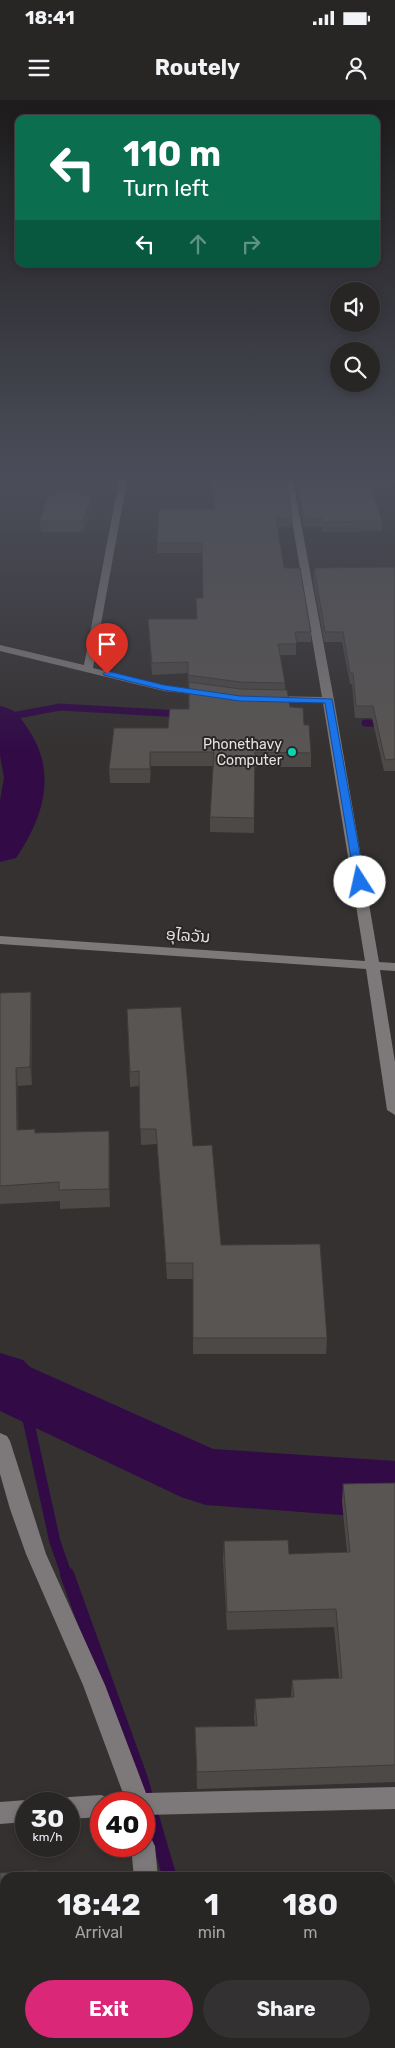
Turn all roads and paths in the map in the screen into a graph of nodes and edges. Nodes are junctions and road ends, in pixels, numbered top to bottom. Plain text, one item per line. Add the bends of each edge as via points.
1 (106, 571) edge
2 (311, 571) edge
3 (0, 648) edge
4 (88, 669) junction
5 (221, 696) edge
6 (260, 699) edge
7 (329, 700) junction
8 (0, 940) edge
9 (373, 966) junction
10 (395, 968) edge
11 (395, 1110) edge
12 (0, 1441) edge
13 (136, 1792) edge
14 (395, 1798) edge
15 (155, 1804) edge
16 (15, 1812) edge
17 (0, 1813) edge
18 (144, 1857) edge
19 (145, 1872) edge

1 - 4 street
2 - 7 street
3 - 4 street
4 - 5 street via 164,688
6 - 7 street
7 - 9 street
8 - 9 street, ອຸໄລວັນ
9 - 10 street, ອຸໄລວັນ
9 - 11 street
12 - 13 street via 36,1554 94,1685
14 - 15 street
16 - 17 street
18 - 19 street

